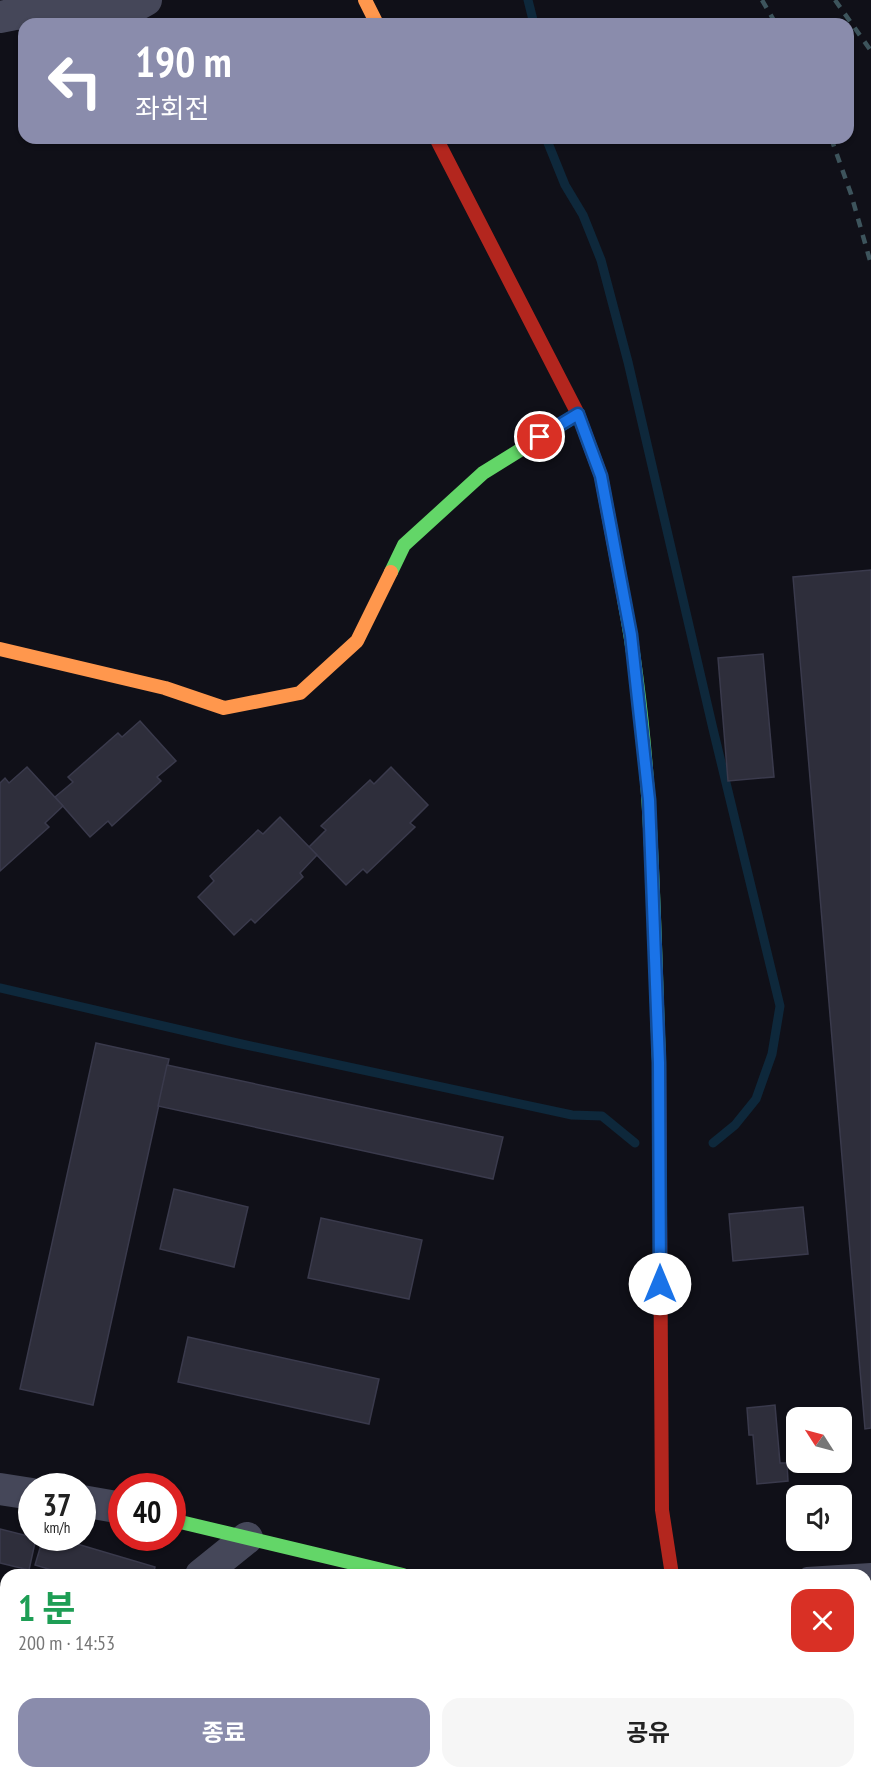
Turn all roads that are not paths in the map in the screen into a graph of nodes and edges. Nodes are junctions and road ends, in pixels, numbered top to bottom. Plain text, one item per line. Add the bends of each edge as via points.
1 (146, 0) edge
2 (365, 0) edge
3 (0, 17) edge
4 (374, 18) edge
5 (439, 144) edge
6 (578, 414) junction
7 (0, 649) edge
8 (0, 1489) edge
9 (18, 1492) edge
10 (186, 1523) edge
11 (247, 1538) junction
12 (208, 1569) edge
13 (378, 1569) edge
14 (671, 1569) edge

1 - 3 street via 128,10
2 - 4 street
5 - 6 street
6 - 7 street via 483,473 404,545 357,642 300,693 224,708 165,688
6 - 14 street via 601,476 631,635 649,800 659,1063 662,1510
8 - 9 street
10 - 11 street
11 - 12 street
11 - 13 street

